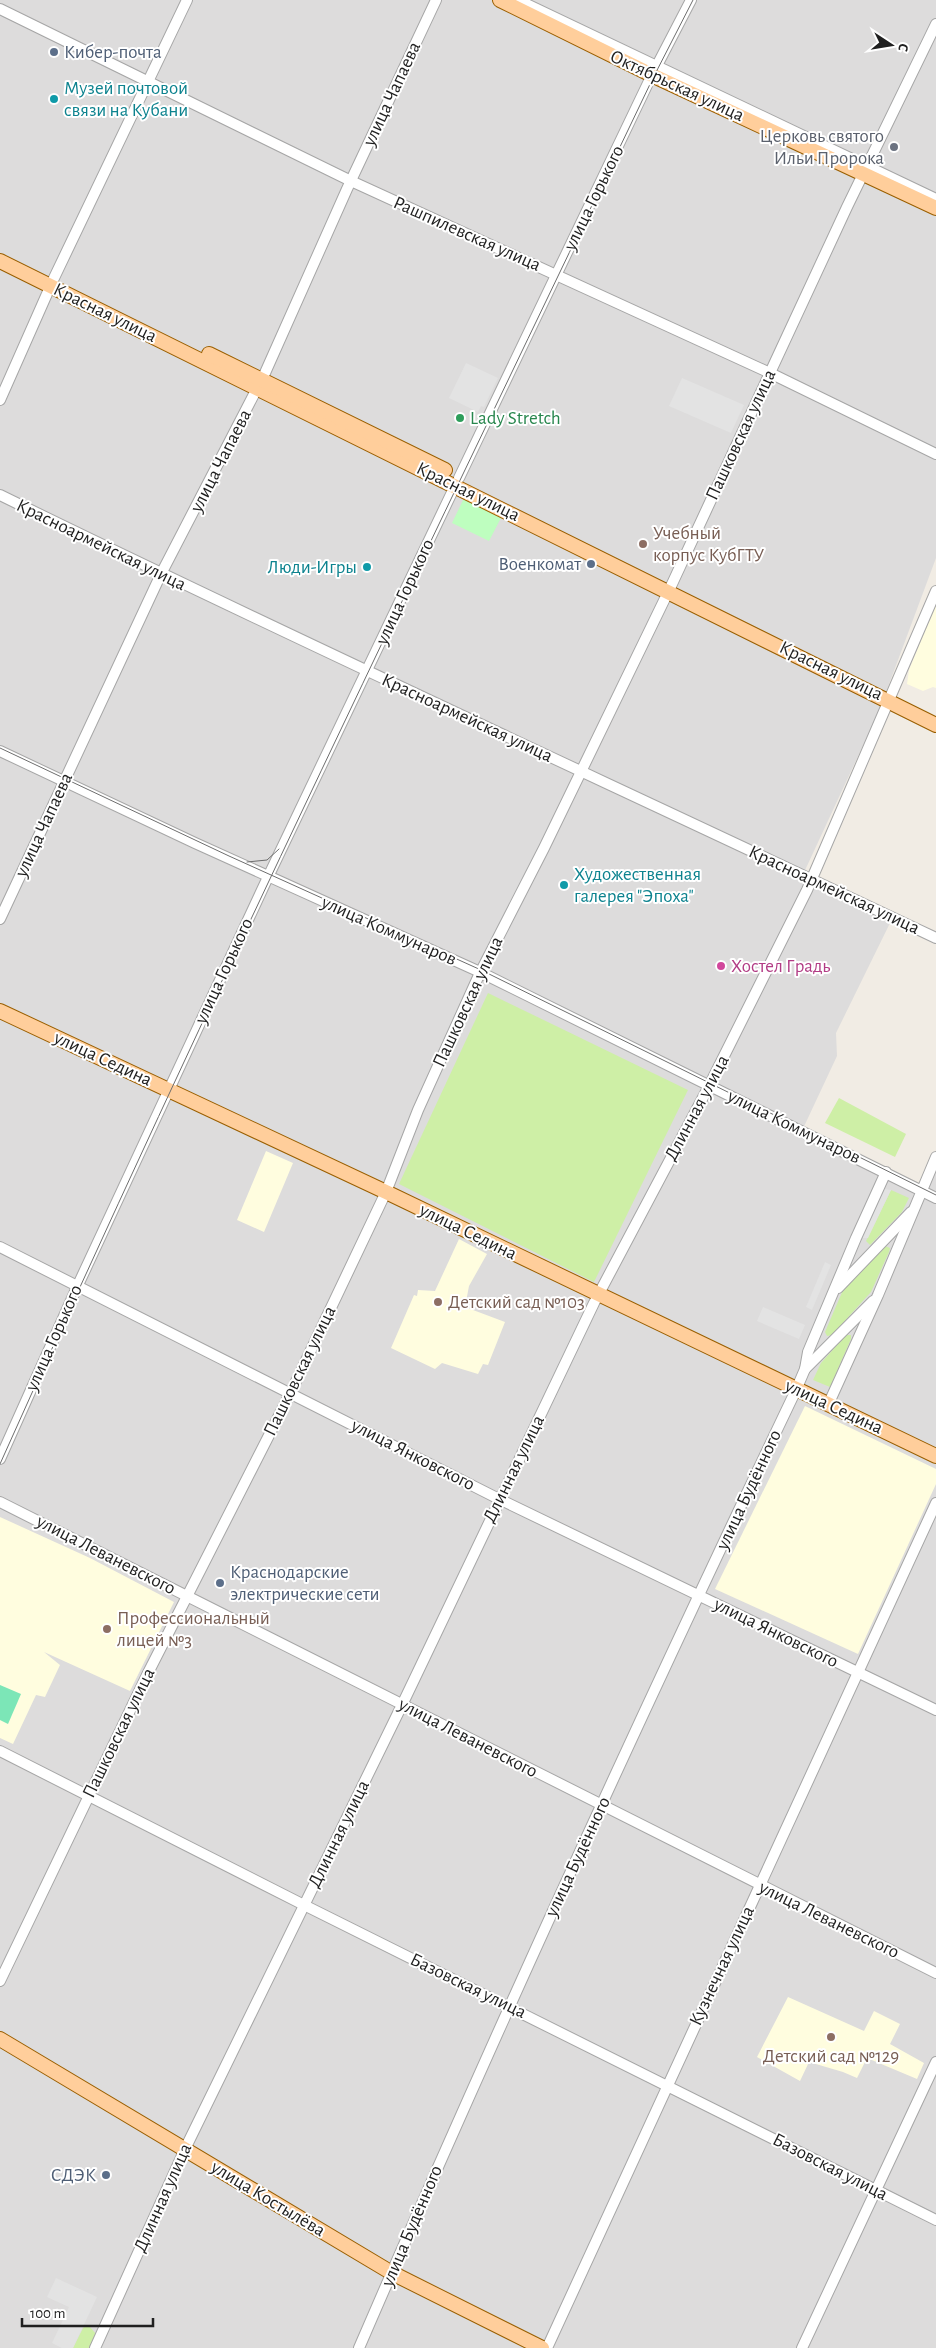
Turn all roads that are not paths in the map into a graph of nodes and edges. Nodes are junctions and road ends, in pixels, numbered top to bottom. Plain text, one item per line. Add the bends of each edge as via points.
1 (187, 0) edge
2 (436, 0) edge
3 (500, 0) edge
4 (518, 0) edge
5 (691, 0) edge
6 (0, 9) edge
7 (936, 24) edge
8 (654, 71) junction
9 (150, 81) junction
10 (864, 170) junction
11 (351, 181) junction
12 (936, 199) edge
13 (936, 208) edge
14 (0, 252) edge
15 (0, 261) edge
16 (557, 274) junction
17 (52, 282) junction
18 (770, 373) junction
19 (260, 384) junction
20 (0, 400) edge
21 (936, 454) edge
22 (457, 482) junction
23 (0, 495) edge
24 (161, 574) junction
25 (671, 588) junction
26 (936, 591) edge
27 (366, 672) junction
28 (892, 697) junction
29 (936, 714) edge
30 (936, 725) edge
31 (0, 751) edge
32 (581, 770) junction
33 (64, 782) junction
34 (268, 877) junction
35 (811, 880) junction
36 (0, 919) edge
37 (936, 938) edge
38 (480, 972) junction
39 (0, 1011) edge
40 (710, 1086) junction
41 (169, 1090) junction
42 (936, 1158) edge
43 (886, 1172) junction
44 (923, 1190) junction
45 (386, 1192) junction
46 (936, 1198) edge
47 (916, 1208) junction
48 (856, 1238) junction
49 (0, 1246) edge
50 (873, 1250) junction
51 (78, 1285) junction
52 (833, 1292) junction
53 (878, 1295) junction
54 (598, 1296) junction
55 (805, 1369) junction
56 (796, 1390) junction
57 (291, 1392) junction
58 (828, 1405) junction
59 (936, 1456) edge
60 (0, 1459) edge
61 (499, 1499) junction
62 (0, 1502) edge
63 (936, 1503) edge
64 (187, 1596) junction
65 (699, 1596) junction
66 (857, 1672) junction
67 (402, 1705) junction
68 (936, 1710) edge
69 (0, 1751) edge
70 (89, 1795) junction
71 (602, 1806) junction
72 (759, 1885) junction
73 (304, 1905) junction
74 (936, 1973) edge
75 (0, 1981) edge
76 (510, 2006) junction
77 (0, 2039) edge
78 (936, 2062) edge
79 (667, 2085) junction
80 (185, 2149) junction
81 (876, 2189) junction
82 (936, 2220) edge
83 (392, 2272) junction
84 (95, 2348) edge
85 (359, 2348) edge
86 (542, 2348) edge
87 (547, 2348) edge
88 (802, 2348) edge

1 - 9 street
2 - 11 street, улица Чапаева
3 - 8 main road, Октябрьская улица
4 - 8 street, Октябрьская улица
5 - 8 street, улица Горького
6 - 9 street, Рашпилевская улица
7 - 10 street, Пашковская улица
8 - 10 main road, Октябрьская улица
8 - 16 street, улица Горького
9 - 11 street, Рашпилевская улица
9 - 17 street
10 - 12 street, Октябрьская улица
10 - 13 main road, Октябрьская улица
10 - 18 street, Пашковская улица
11 - 16 street, Рашпилевская улица
11 - 19 street, улица Чапаева
14 - 17 main road, Красная улица
15 - 17 main road, Красная улица
16 - 18 street, Рашпилевская улица
16 - 22 street, улица Горького
17 - 19 main road, Красная улица
17 - 20 street
18 - 21 street, Рашпилевская улица
18 - 25 street, Пашковская улица
19 - 22 main road, Красная улица
19 - 24 street, улица Чапаева
22 - 25 main road, Красная улица
22 - 27 street, улица Горького
23 - 24 street, Красноармейская улица
24 - 27 street, Красноармейская улица
24 - 33 street, улица Чапаева
25 - 28 main road, Красная улица
25 - 32 street, Пашковская улица
26 - 28 street, Длинная улица
27 - 32 street, Красноармейская улица
27 - 34 street, улица Горького
28 - 29 main road, Красная улица
28 - 30 main road, Красная улица
28 - 35 street, Длинная улица
31 - 33 street, улица Коммунаров
32 - 35 street, Красноармейская улица
32 - 38 street, Пашковская улица
33 - 34 street, улица Коммунаров
33 - 36 street, улица Чапаева
34 - 38 street, улица Коммунаров
34 - 41 street, улица Горького
35 - 37 street, Красноармейская улица
35 - 40 street, Длинная улица
38 - 40 street, улица Коммунаров
38 - 45 street, Пашковская улица via 418,1110
39 - 41 main road, улица Седина
40 - 43 street, улица Коммунаров
40 - 54 street, Длинная улица
41 - 45 main road, улица Седина
41 - 51 street, улица Горького
42 - 44 street, улица Будённого
43 - 44 street, улица Коммунаров
43 - 48 street, улица Будённого
44 - 46 street, улица Коммунаров
44 - 47 street, улица Будённого
45 - 54 main road, улица Седина
45 - 57 street, Пашковская улица
47 - 50 street, улица Будённого
47 - 53 street, улица Будённого
48 - 50 street via 863,1248
48 - 52 street, улица Будённого
49 - 51 street, улица Янковского
50 - 52 street, улица Будённого
51 - 57 street, улица Янковского
51 - 60 street, улица Горького
52 - 55 street, улица Будённого via 808,1352
53 - 55 street, улица Будённого
53 - 58 street, улица Будённого
54 - 56 main road, улица Седина
54 - 61 street, Длинная улица
55 - 56 street, улица Будённого
56 - 58 main road, улица Седина
56 - 65 street, улица Будённого
57 - 61 street, улица Янковского
57 - 64 street, Пашковская улица
58 - 59 main road, улица Седина
61 - 65 street, улица Янковского
61 - 67 street, Длинная улица
62 - 64 street, улица Леваневского
63 - 66 street, Кузнечная улица
64 - 67 street, улица Леваневского
64 - 70 street, Пашковская улица
65 - 66 street, улица Янковского
65 - 71 street, улица Будённого
66 - 68 street, улица Янковского
66 - 72 street, Кузнечная улица
67 - 71 street, улица Леваневского
67 - 73 street, Длинная улица
69 - 70 street, Базовская улица
70 - 73 street, Базовская улица
70 - 75 street, Пашковская улица
71 - 72 street, улица Леваневского
71 - 76 street, улица Будённого
72 - 74 street, улица Леваневского
72 - 79 street, Кузнечная улица
73 - 76 street, Базовская улица
73 - 80 street, Длинная улица
76 - 79 street, Базовская улица
76 - 83 street, улица Будённого
77 - 80 main road, улица Костылёва
78 - 81 street
79 - 81 street, Базовская улица
79 - 87 street, Кузнечная улица
80 - 83 main road, улица Костылёва
80 - 84 street, Длинная улица
81 - 82 street, Базовская улица
81 - 88 street
83 - 85 street, улица Будённого
83 - 86 main road, улица Костылёва

